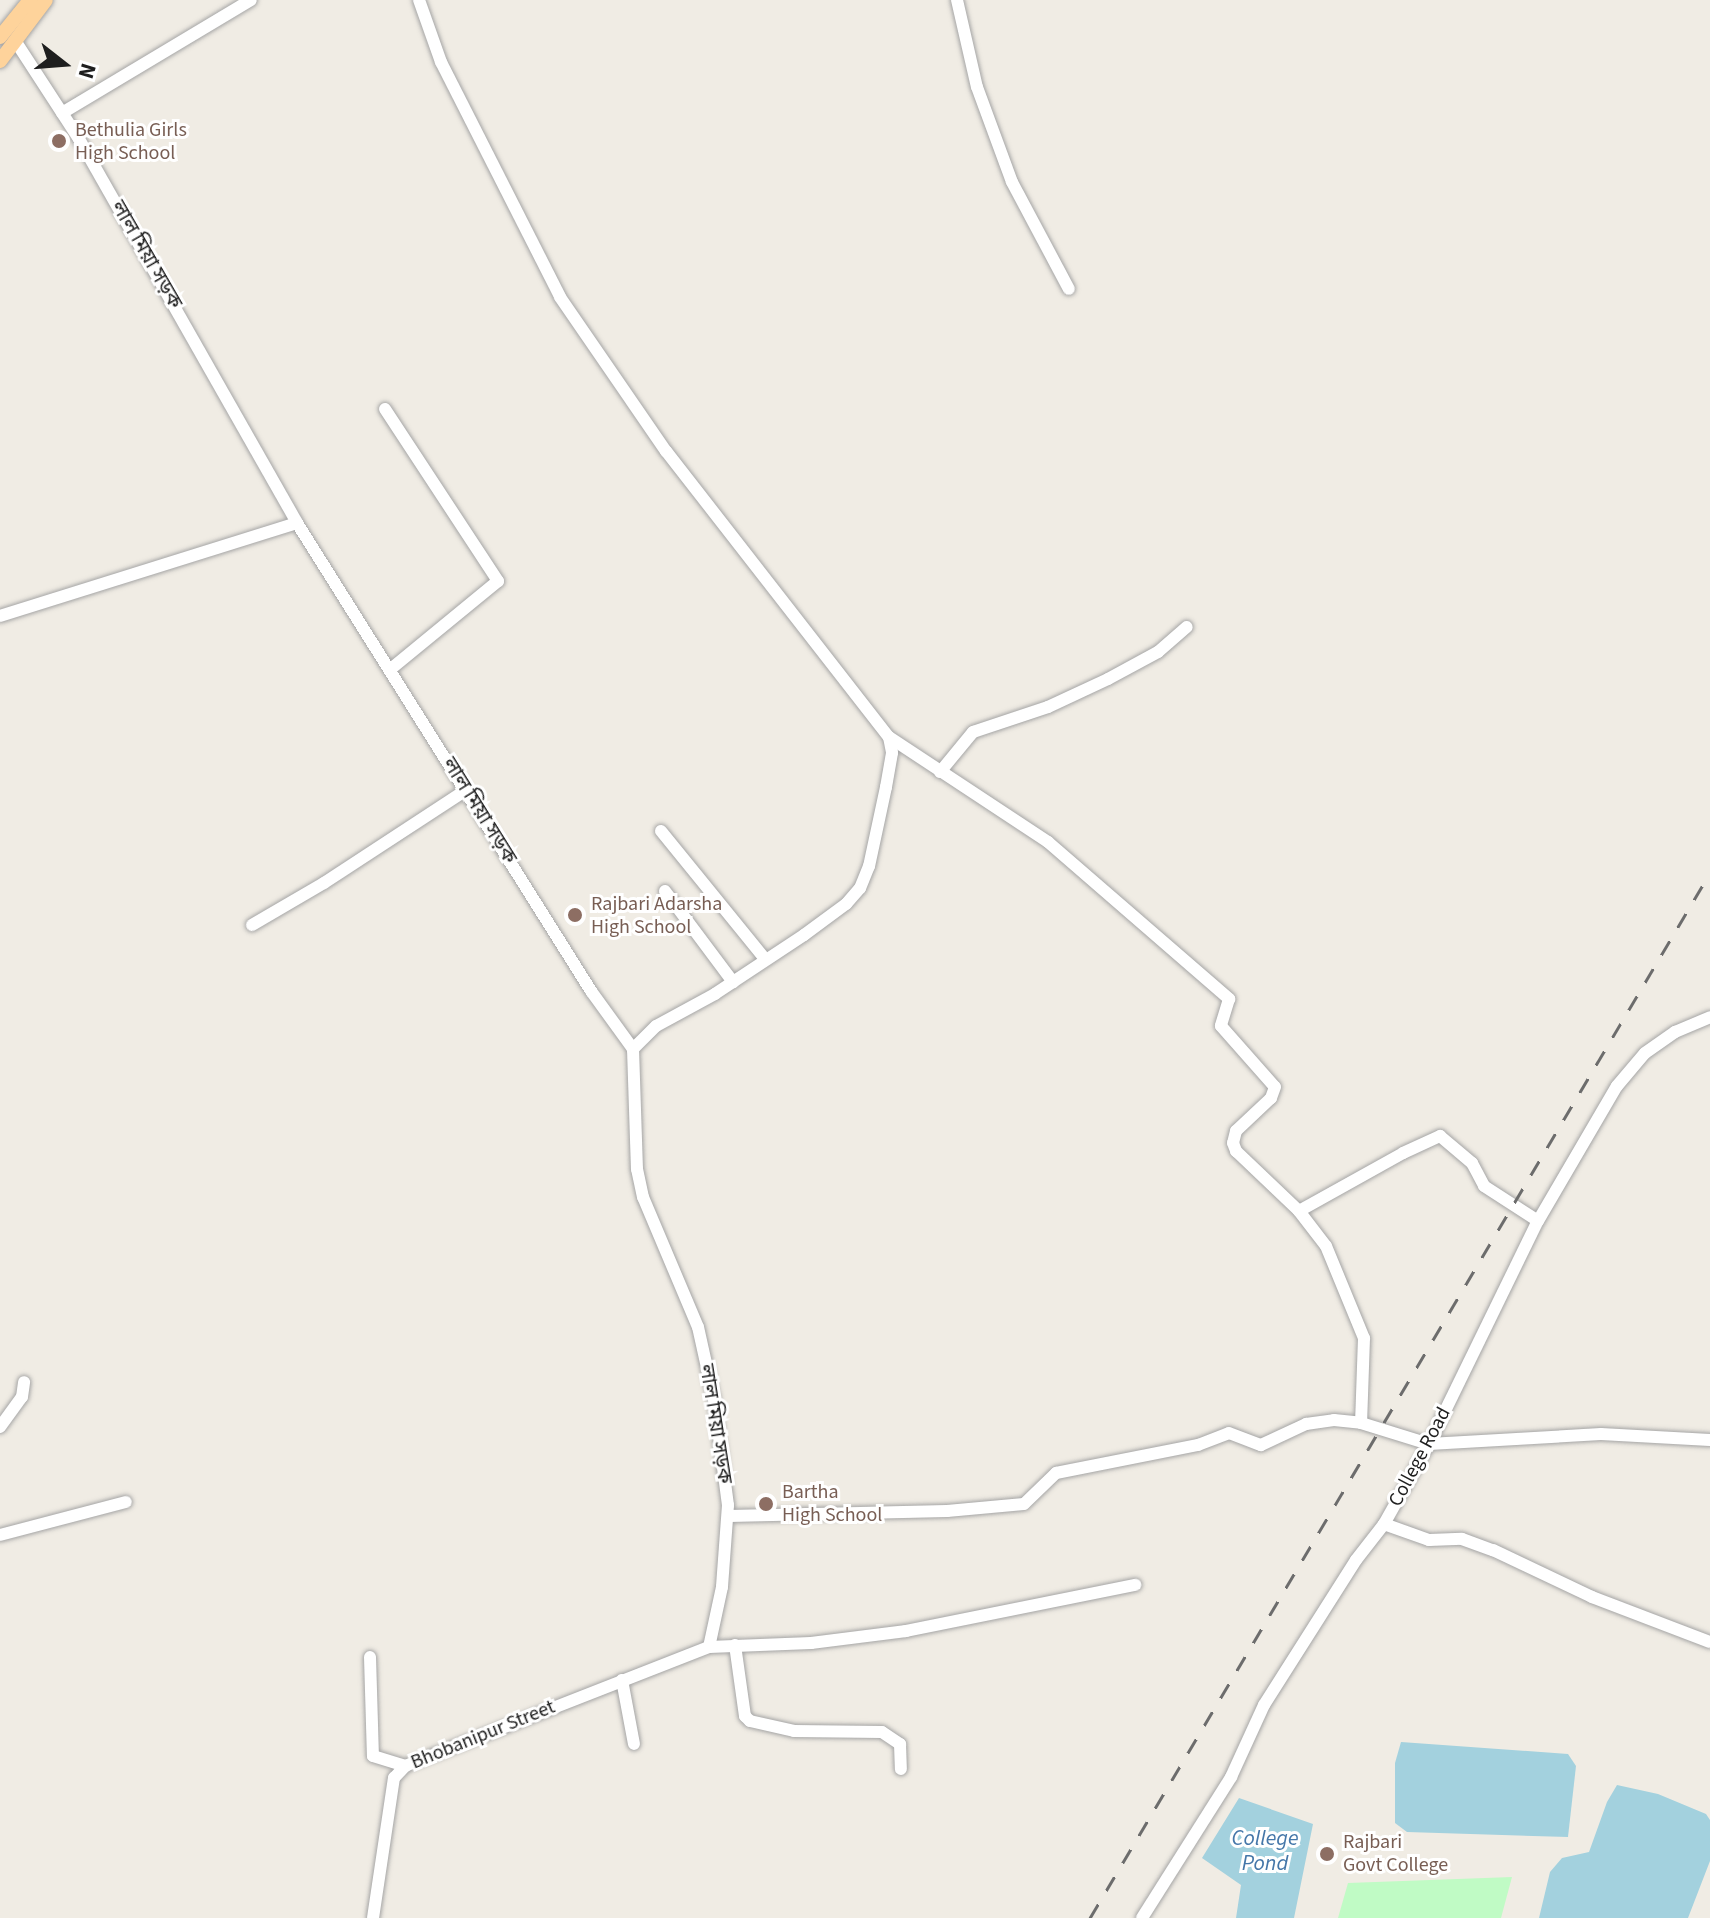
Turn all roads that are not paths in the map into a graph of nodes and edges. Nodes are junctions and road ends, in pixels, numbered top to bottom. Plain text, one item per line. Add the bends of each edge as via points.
1 (30, 0) edge
2 (46, 0) edge
3 (251, 0) edge
4 (419, 0) edge
5 (957, 0) edge
6 (0, 37) edge
7 (16, 42) junction
8 (0, 61) edge
9 (62, 113) junction
10 (1069, 289) dead end
11 (385, 409) dead end
12 (297, 523) junction
13 (0, 616) edge
14 (1187, 627) dead end
15 (391, 669) junction
16 (889, 737) junction
17 (940, 772) junction
18 (466, 790) junction
19 (661, 831) dead end
20 (665, 891) dead end
21 (252, 925) dead end
22 (765, 959) junction
23 (733, 982) junction
24 (1710, 1017) edge
25 (633, 1049) junction
26 (1299, 1211) junction
27 (1538, 1221) junction
28 (24, 1382) dead end
29 (1361, 1423) junction
30 (0, 1427) edge
31 (1710, 1440) edge
32 (1429, 1444) junction
33 (126, 1502) dead end
34 (729, 1516) junction
35 (1384, 1524) junction
36 (0, 1535) edge
37 (1135, 1585) dead end
38 (1710, 1642) edge
39 (735, 1645) junction
40 (709, 1647) junction
41 (370, 1657) dead end
42 (622, 1680) junction
43 (634, 1744) dead end
44 (405, 1766) junction
45 (901, 1769) dead end
46 (373, 1918) edge
47 (1142, 1918) edge

1 - 6 main road
2 - 7 main road
3 - 9 street
4 - 16 street via 441,62 560,297 666,451
5 - 10 street via 977,87 1012,182
7 - 8 main road
7 - 9 street, লাল মিয়া সড়ক
9 - 12 street, লাল মিয়া সড়ক
11 - 15 street via 498,581
12 - 13 street
12 - 15 street, লাল মিয়া সড়ক
14 - 17 street via 1158,652 1108,679 1048,707 973,732
15 - 18 street, লাল মিয়া সড়ক
16 - 17 street
16 - 22 street via 886,787 860,888 846,904
17 - 26 street via 1048,842 1224,992 1229,1005 1221,1026 1275,1087 1271,1098 1236,1131 1233,1143
18 - 21 street
18 - 25 street, লাল মিয়া সড়ক
19 - 22 street
20 - 23 street
22 - 23 street
23 - 25 street via 656,1026
24 - 27 street, College Road via 1645,1053 1617,1086
25 - 34 street, লাল মিয়া সড়ক via 637,1169 643,1197 698,1327 714,1399
26 - 27 street via 1440,1136 1472,1163 1484,1186
26 - 29 street via 1326,1246 1364,1338
27 - 32 street, College Road
28 - 30 street via 22,1397
29 - 32 street
29 - 34 street via 1306,1424 1261,1445 1229,1433 1198,1445 1056,1473 1024,1504
31 - 32 street via 1601,1434
32 - 35 street, College Road
33 - 36 street
34 - 40 street, লাল মিয়া সড়ক
35 - 38 street via 1429,1540 1462,1539 1493,1550 1592,1597
35 - 47 street, College Road via 1264,1705 1231,1777
37 - 39 street, Bhobanipur Street via 906,1631 811,1643
39 - 40 street, Bhobanipur Street
39 - 45 street via 750,1721 794,1731 882,1732 900,1744
40 - 42 street, Bhobanipur Street
41 - 44 street via 373,1756
42 - 43 street
42 - 44 street, Bhobanipur Street
44 - 46 street, Bhobanipur Street via 394,1778

